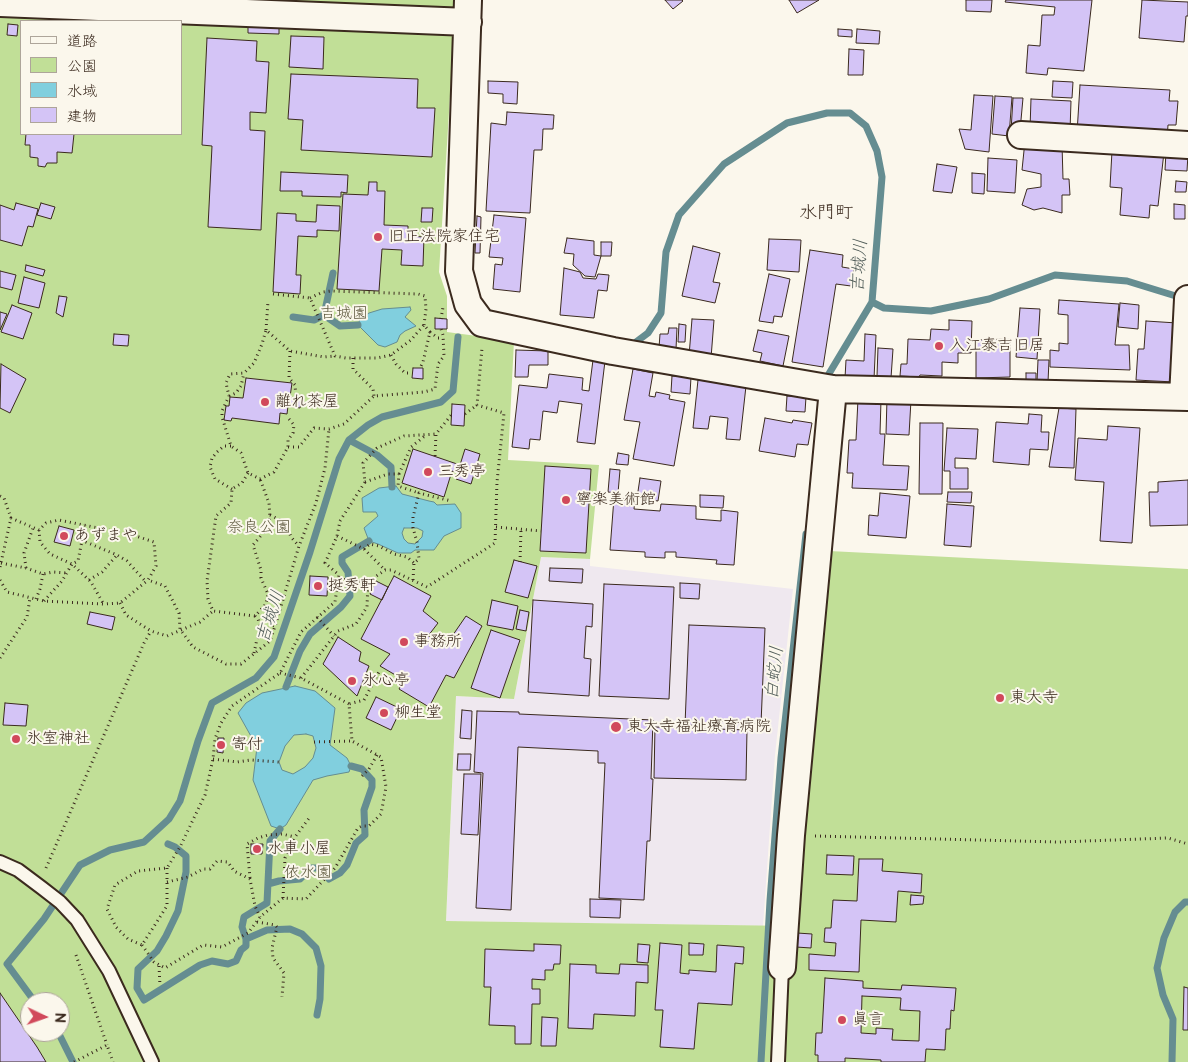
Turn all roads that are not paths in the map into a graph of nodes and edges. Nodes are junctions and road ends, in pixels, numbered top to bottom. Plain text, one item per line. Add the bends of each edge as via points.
1 (0, 3) edge
2 (468, 11) edge
3 (1021, 135) dead end
4 (1188, 145) edge
5 (1187, 307) edge
6 (833, 389) junction
7 (1186, 397) edge
8 (0, 862) edge
9 (782, 967) joint
10 (152, 1062) edge
11 (778, 1062) edge

1 - 2 street
2 - 6 street via 459,271 468,304 482,323 613,351
3 - 4 street
5 - 7 street
6 - 7 street
6 - 9 street via 791,835
8 - 10 lane via 18,870 42,888 77,920 109,971
9 - 11 lane

